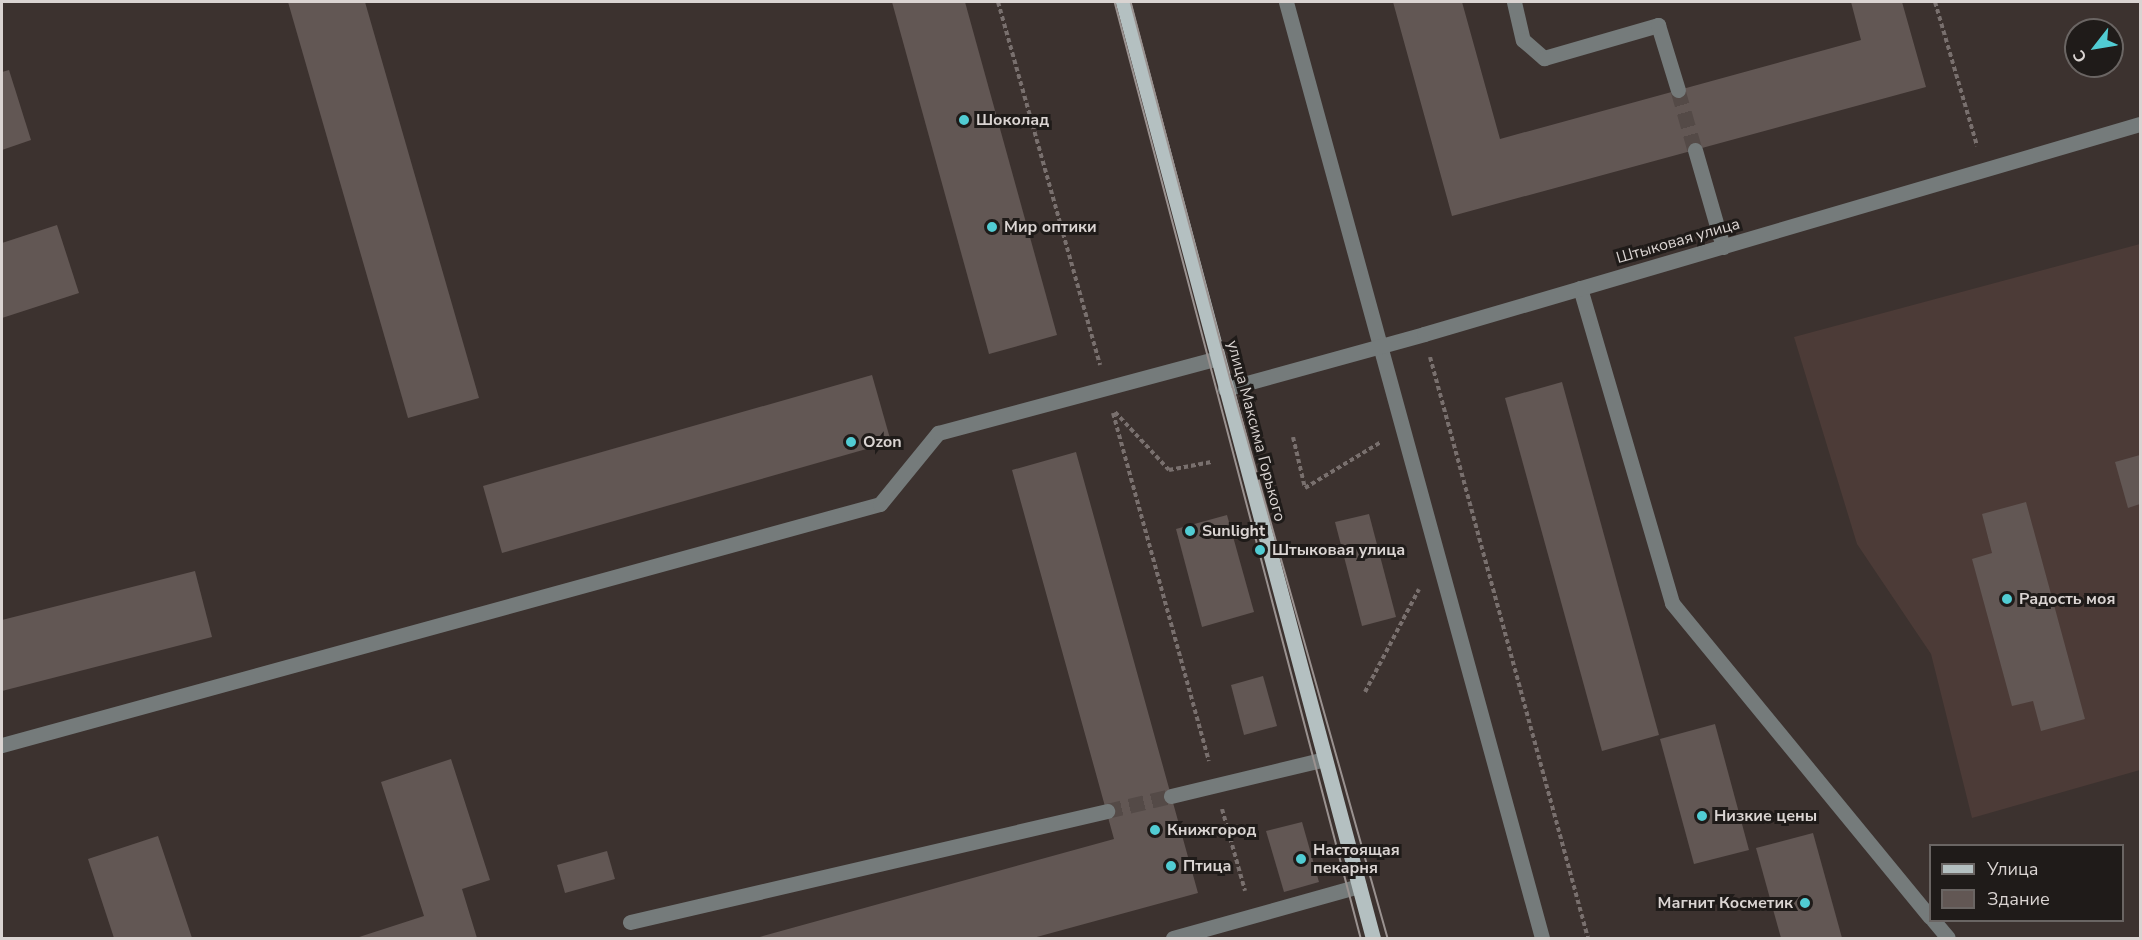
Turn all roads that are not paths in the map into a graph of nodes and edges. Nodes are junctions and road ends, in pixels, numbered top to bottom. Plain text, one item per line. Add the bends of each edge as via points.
1 (1123, 2) edge
2 (1286, 2) edge
3 (1514, 2) edge
4 (1678, 90) tunnel mouth
5 (2140, 124) edge
6 (1695, 150) tunnel mouth
7 (1723, 247) junction
8 (1580, 288) junction
9 (1380, 346) junction
10 (1217, 358) junction
11 (1225, 389) junction
12 (2, 745) edge
13 (1325, 759) junction
14 (1171, 796) tunnel mouth
15 (1107, 811) tunnel mouth
16 (1359, 886) junction
17 (1929, 916) edge
18 (630, 922) dead end
19 (1935, 922) edge
20 (1173, 939) edge
21 (1374, 939) edge
22 (1542, 939) edge
23 (1948, 939) edge

1 - 10 main road, улица Максима Горького
2 - 9 street
3 - 4 street via 1523,40 1544,58 1658,25
5 - 7 street, Штыковая улица
6 - 7 street
7 - 8 street, Штыковая улица
8 - 9 street, Штыковая улица
8 - 17 street via 1672,603
9 - 11 street, Штыковая улица
9 - 22 street
10 - 11 main road, улица Максима Горького
10 - 12 street via 938,434 880,504
11 - 13 main road, улица Максима Горького
13 - 14 street
13 - 16 main road, улица Максима Горького
15 - 18 street
16 - 20 street
16 - 21 main road, улица Максима Горького
19 - 23 street

